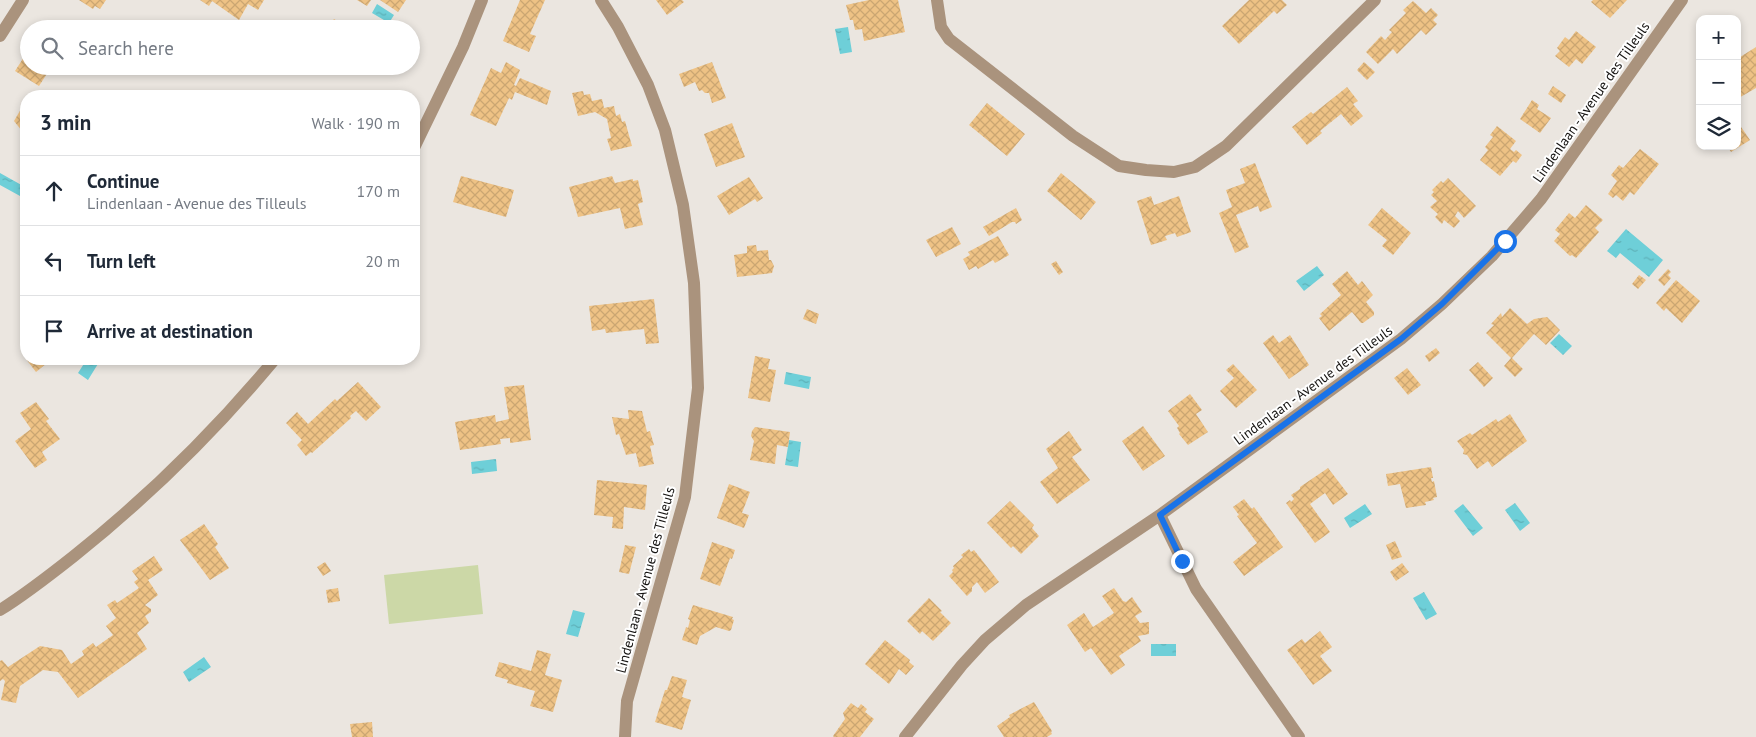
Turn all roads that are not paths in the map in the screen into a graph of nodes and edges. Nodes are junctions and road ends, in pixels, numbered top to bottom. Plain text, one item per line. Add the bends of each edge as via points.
1 (23, 0) edge
2 (482, 0) edge
3 (601, 0) edge
4 (937, 0) edge
5 (1375, 0) edge
6 (1682, 0) edge
7 (0, 36) edge
8 (420, 136) edge
9 (270, 365) edge
10 (1160, 515) junction
11 (0, 610) edge
12 (625, 737) edge
13 (905, 737) edge
14 (1299, 737) edge

1 - 7 street
2 - 8 street
3 - 12 street, Lindenlaan - Avenue des Tilleuls via 648,85 665,130 683,205 694,283 698,388 685,497 627,701
4 - 5 street via 941,27 949,39 1073,136 1119,166 1174,172 1195,167 1226,146
6 - 10 street, Lindenlaan - Avenue des Tilleuls via 1541,199 1492,256 1401,339
9 - 11 street via 236,406 172,471 100,536
10 - 13 street, Lindenlaan - Avenue des Tilleuls via 1026,606 985,640
10 - 14 street via 1196,589

